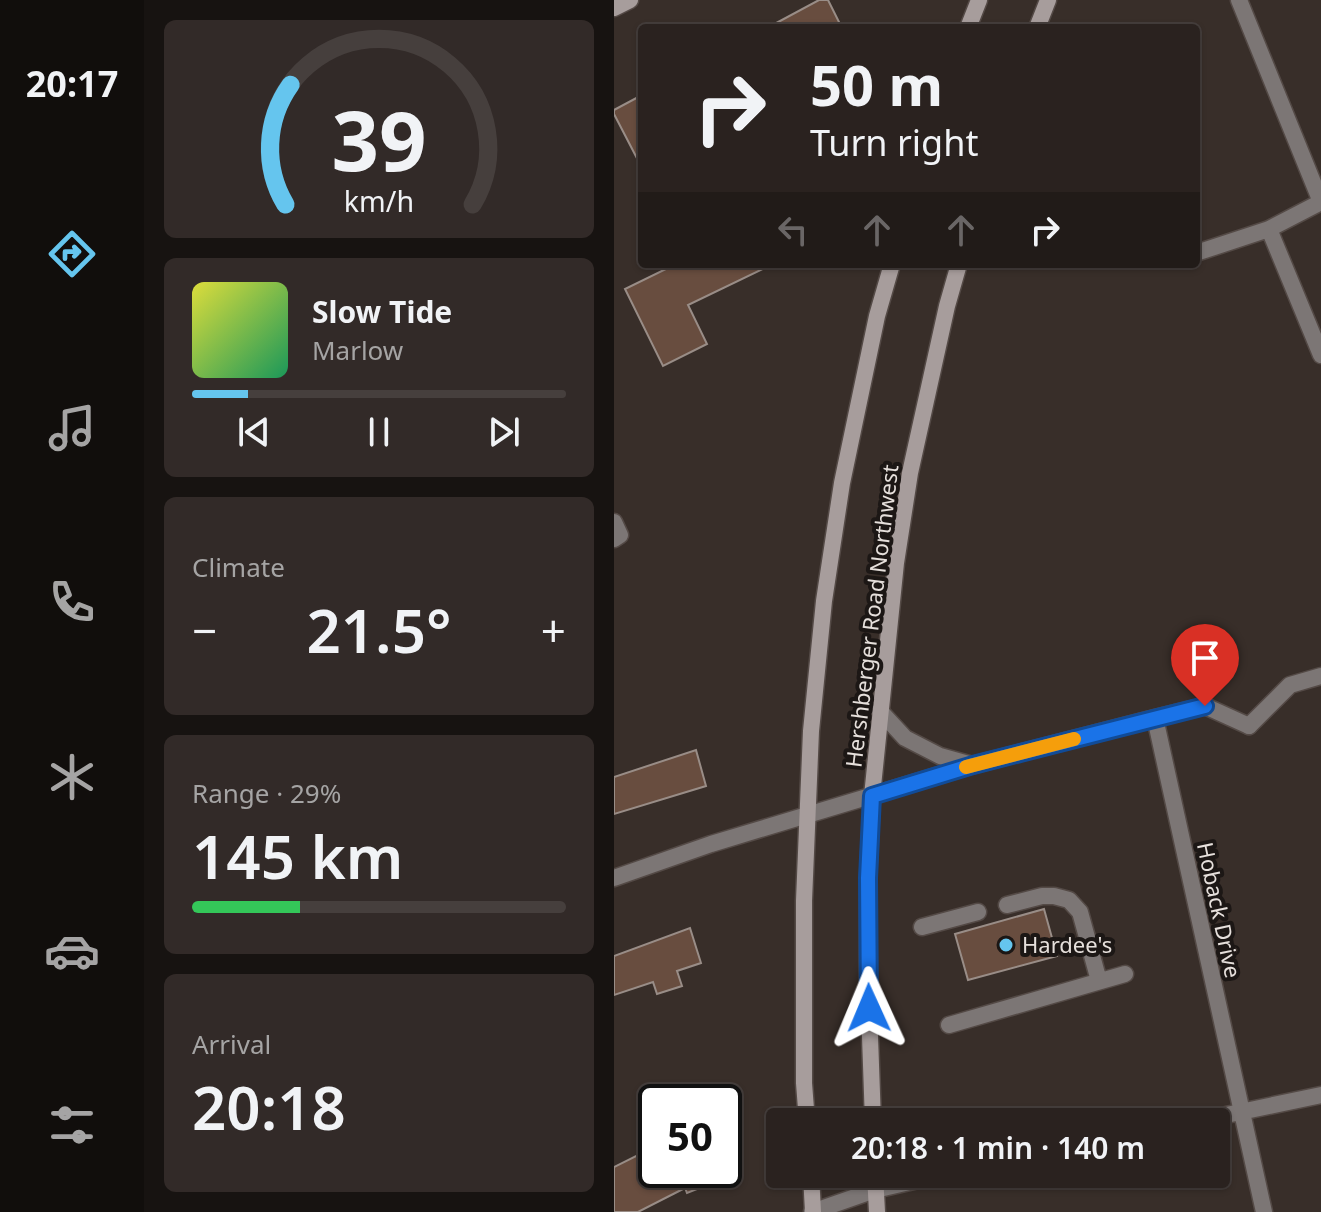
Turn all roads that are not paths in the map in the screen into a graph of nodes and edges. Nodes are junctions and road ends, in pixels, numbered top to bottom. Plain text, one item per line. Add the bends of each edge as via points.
1 (630, 0) edge
2 (979, 0) edge
3 (1048, 0) edge
4 (1239, 0) edge
5 (614, 8) edge
6 (970, 24) edge
7 (1039, 24) edge
8 (1321, 202) edge
9 (1269, 229) junction
10 (1200, 252) edge
11 (891, 268) edge
12 (958, 268) edge
13 (1321, 355) edge
14 (614, 522) edge
15 (614, 539) edge
16 (1321, 676) edge
17 (880, 711) junction
18 (1155, 718) junction
19 (973, 765) junction
20 (872, 796) junction
21 (807, 815) junction
22 (614, 878) edge
23 (1007, 905) dead end
24 (978, 912) dead end
25 (922, 927) dead end
26 (1125, 974) dead end
27 (1099, 981) junction
28 (949, 1025) dead end
29 (1321, 1095) edge
30 (806, 1108) edge
31 (873, 1108) edge
32 (1240, 1112) junction
33 (1230, 1114) edge
34 (812, 1188) edge
35 (863, 1188) edge
36 (875, 1188) edge
37 (813, 1212) edge
38 (877, 1212) edge
39 (1264, 1212) edge

1 - 5 main road
2 - 6 main road
3 - 7 main road
4 - 8 street
8 - 9 street
9 - 10 street
9 - 13 street
11 - 21 main road, Hershberger Road Northwest via 842,483 826,586
12 - 17 main road, Hershberger Road Northwest via 910,473
14 - 15 street via 620,535
16 - 18 street via 1290,685 1249,726 1205,706
17 - 19 street via 905,738
17 - 20 main road, Hershberger Road Northwest
18 - 19 street
18 - 32 street, Hoback Drive
19 - 20 street
20 - 21 street
20 - 31 main road, Hershberger Road Northwest via 868,979
21 - 22 street
21 - 30 main road, Hershberger Road Northwest
23 - 27 street via 1042,896 1069,900 1080,912
24 - 25 street
26 - 27 street
27 - 28 street
29 - 32 street
32 - 33 street
32 - 39 street, Hoback Drive
34 - 37 main road
35 - 37 street
36 - 38 main road

